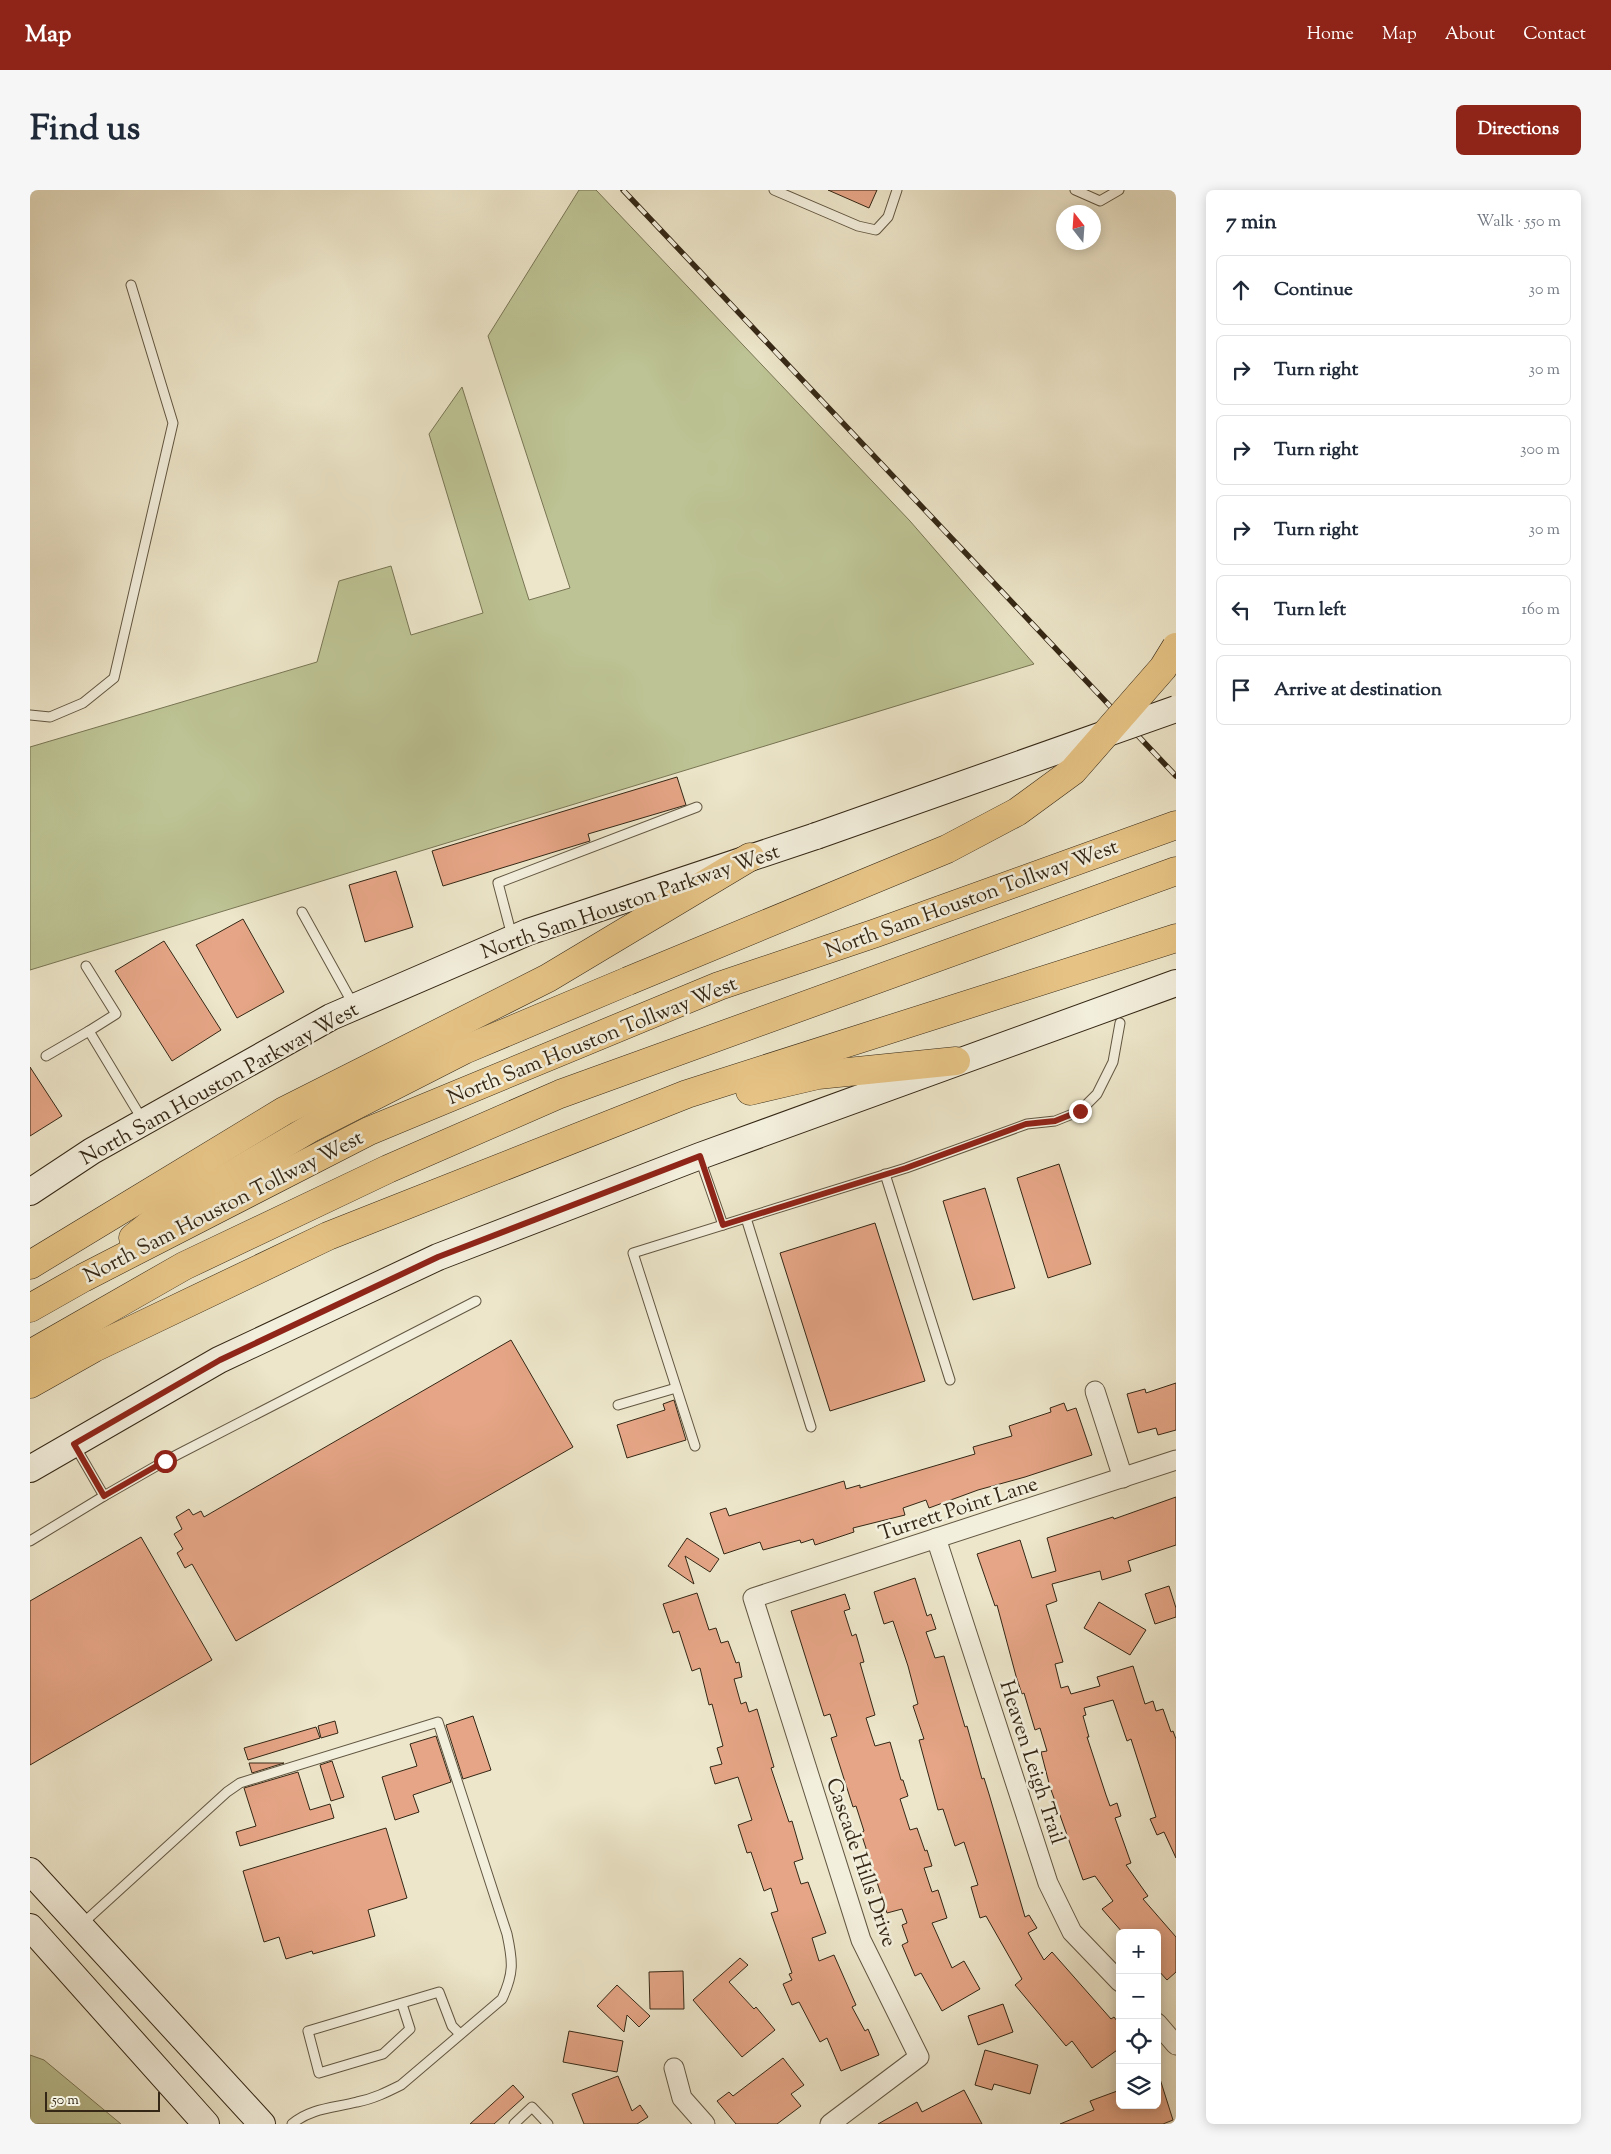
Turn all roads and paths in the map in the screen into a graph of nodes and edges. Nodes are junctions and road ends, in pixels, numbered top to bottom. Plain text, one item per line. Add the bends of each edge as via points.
1 (774, 190) edge
2 (897, 190) edge
3 (1075, 190) edge
4 (1119, 190) edge
5 (131, 285) dead end
6 (1176, 647) edge
7 (1176, 709) edge
8 (30, 714) edge
9 (697, 807) dead end
10 (1176, 825) edge
11 (750, 857) junction
12 (1176, 871) edge
13 (302, 912) dead end
14 (1176, 938) edge
15 (513, 939) junction
16 (86, 966) dead end
17 (1176, 983) edge
18 (354, 1007) junction
19 (1120, 1023) dead end
20 (89, 1031) junction
21 (46, 1056) dead end
22 (956, 1061) junction
23 (144, 1121) junction
24 (700, 1156) junction
25 (886, 1174) junction
26 (30, 1192) edge
27 (746, 1218) junction
28 (723, 1225) junction
29 (30, 1265) edge
30 (83, 1278) junction
31 (476, 1301) dead end
32 (193, 1302) junction
33 (30, 1308) edge
34 (30, 1354) edge
35 (950, 1380) dead end
36 (30, 1384) edge
37 (676, 1388) junction
38 (1095, 1391) dead end
39 (618, 1405) dead end
40 (811, 1427) dead end
41 (74, 1444) junction
42 (695, 1446) dead end
43 (1176, 1460) edge
44 (30, 1469) edge
45 (1123, 1478) junction
46 (104, 1496) junction
47 (936, 1538) junction
48 (30, 1541) edge
49 (753, 1598) joint
50 (30, 1871) edge
51 (80, 1925) junction
52 (30, 1927) edge
53 (52, 1950) junction
54 (1116, 1978) edge
55 (402, 2004) junction
56 (1161, 2028) edge
57 (460, 2034) junction
58 (1176, 2045) edge
59 (674, 2068) dead end
60 (206, 2124) edge
61 (262, 2124) edge
62 (292, 2124) edge
63 (514, 2124) edge
64 (548, 2124) edge
65 (705, 2124) edge
66 (830, 2124) edge

1 - 2 lane via 858,226 876,230 888,217
3 - 4 lane via 1100,201
5 - 8 lane via 173,423 114,678 82,704 50,717
6 - 30 highway, bridge via 1163,668 1073,771 1017,812 948,849 464,1050 311,1128 158,1218
7 - 11 main road, North Sam Houston Parkway West, bridge
9 - 15 lane via 498,883
10 - 30 highway, North Sam Houston Tollway West via 719,986 368,1131
11 - 15 main road, North Sam Houston Parkway West
11 - 29 highway via 548,978 284,1111
12 - 34 highway, North Sam Houston Tollway West via 560,1094 398,1165 184,1266
13 - 18 lane
14 - 32 highway via 687,1094 328,1236
15 - 18 main road, North Sam Houston Parkway West
16 - 20 lane via 116,1014
17 - 22 main road
18 - 23 main road, North Sam Houston Parkway West via 330,1017
19 - 25 lane via 1113,1062 1097,1094 1080,1111 1055,1121 1026,1124
20 - 21 lane
20 - 23 lane
22 - 24 main road
22 - 32 highway via 818,1076 691,1105
23 - 26 main road, North Sam Houston Parkway West
24 - 28 lane
24 - 41 main road via 438,1257 220,1360
25 - 27 lane
25 - 35 lane
27 - 28 lane
27 - 40 lane
28 - 37 lane via 633,1254
30 - 33 highway, North Sam Houston Tollway West
31 - 46 lane via 165,1461
32 - 36 highway via 94,1348
37 - 39 lane
37 - 42 lane
38 - 45 street
41 - 44 main road
41 - 46 lane
43 - 45 street, Turrett Point Lane
45 - 47 street, Turrett Point Lane
46 - 48 lane
47 - 49 street, Turrett Point Lane
47 - 54 street, Heaven Leigh Trail via 1048,1883 1072,1932
49 - 66 street, Cascade Hills Drive via 861,1940 919,2057
50 - 51 main road
51 - 53 main road
51 - 57 lane via 240,1783 438,1722 513,1960 511,1980 502,1999
51 - 61 main road
52 - 53 main road
53 - 60 main road
55 - 55 lane via 308,2031 320,2073 383,2054 410,2029
55 - 57 lane via 439,1992 447,2017
56 - 58 street
57 - 62 lane via 401,2085 359,2102 304,2114
59 - 65 street via 682,2098
63 - 64 lane via 532,2107

